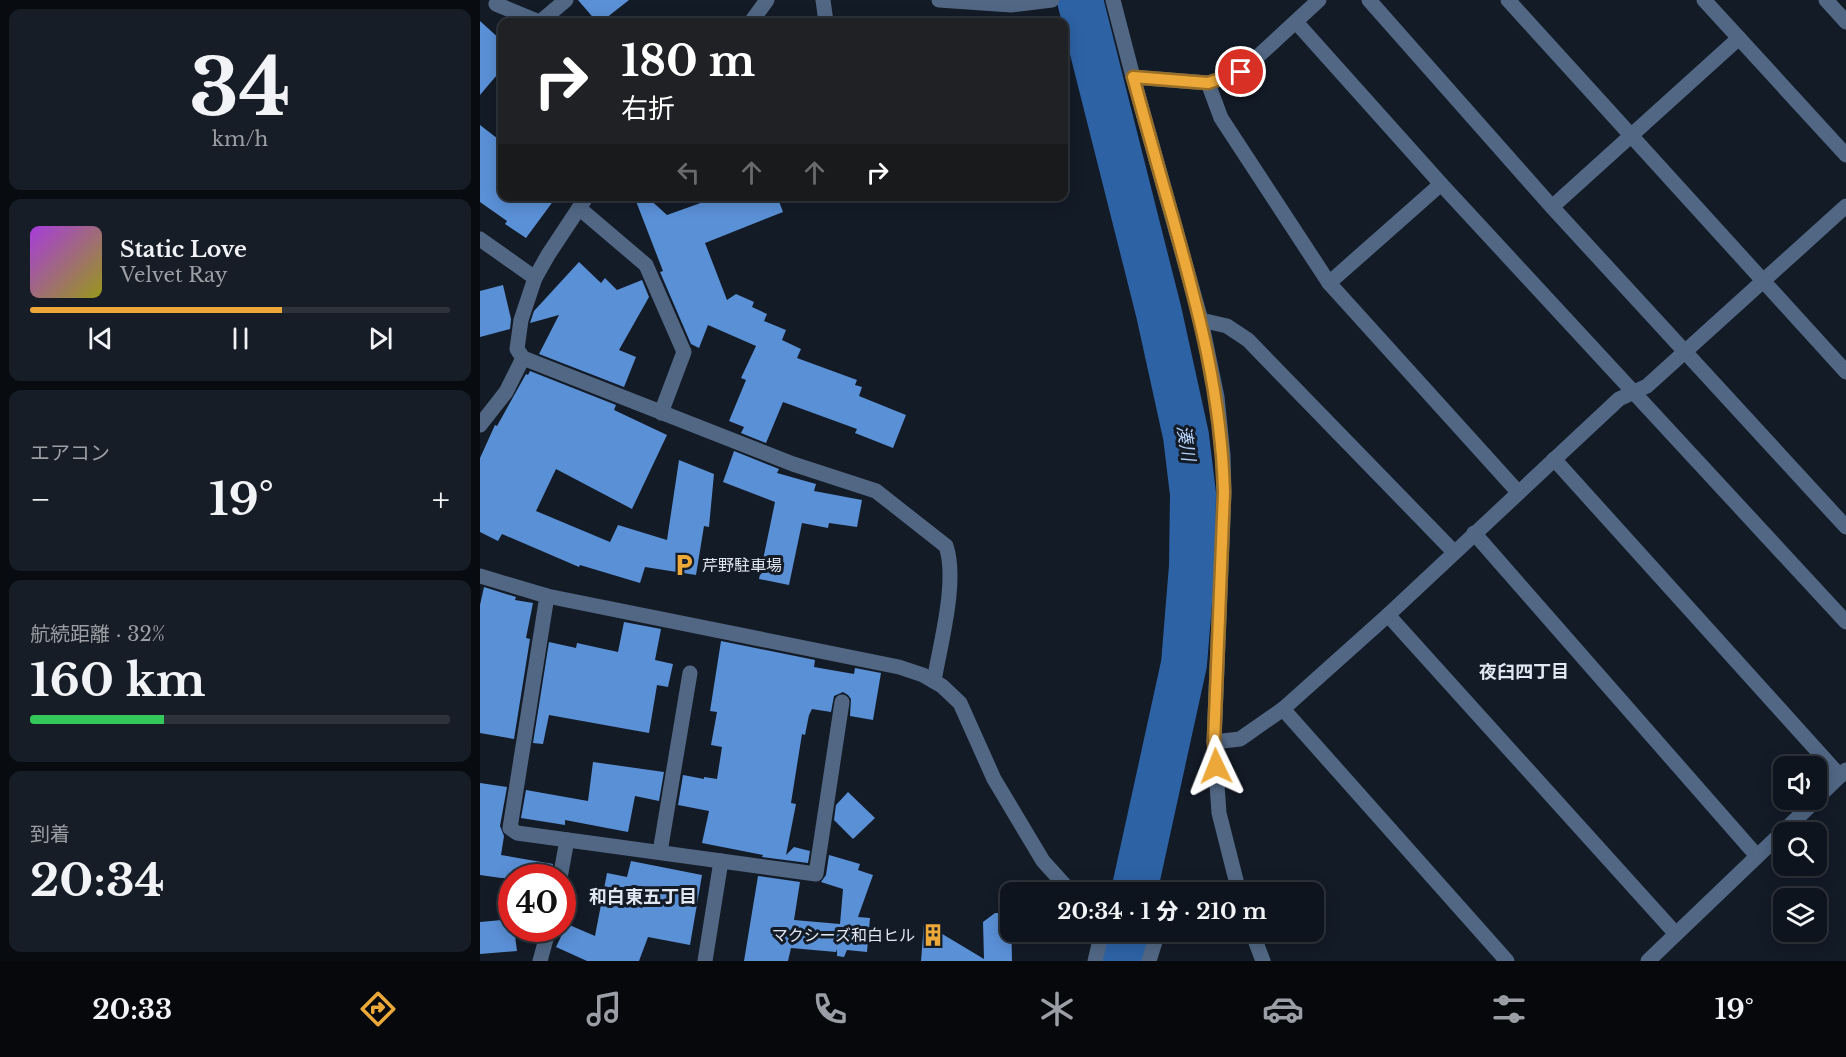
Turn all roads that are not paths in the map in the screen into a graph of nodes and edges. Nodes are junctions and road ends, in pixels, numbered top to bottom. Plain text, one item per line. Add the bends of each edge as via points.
1 (566, 0) edge
2 (767, 0) edge
3 (822, 0) edge
4 (939, 0) edge
5 (1052, 0) edge
6 (1113, 0) edge
7 (1369, 0) edge
8 (1508, 0) edge
9 (1704, 0) edge
10 (1826, 0) edge
11 (1315, 1) edge
12 (496, 4) dead end
13 (529, 18) edge
14 (544, 18) edge
15 (753, 18) edge
16 (825, 18) edge
17 (1296, 22) junction
18 (1846, 22) edge
19 (1739, 38) junction
20 (1133, 77) junction
21 (1208, 83) junction
22 (1631, 136) junction
23 (1846, 154) edge
24 (1441, 184) junction
25 (583, 202) edge
26 (1846, 206) edge
27 (1552, 207) junction
28 (480, 239) edge
29 (535, 278) junction
30 (1762, 281) junction
31 (1329, 283) junction
32 (1201, 320) junction
33 (1686, 351) junction
34 (523, 358) junction
35 (1846, 372) edge
36 (1633, 392) junction
37 (661, 413) junction
38 (480, 425) edge
39 (1554, 459) junction
40 (1518, 492) junction
41 (1846, 527) edge
42 (1474, 533) junction
43 (1454, 552) junction
44 (480, 576) edge
45 (547, 596) junction
46 (1388, 615) junction
47 (1845, 620) edge
48 (690, 673) dead end
49 (934, 681) junction
50 (842, 702) dead end
51 (1283, 709) junction
52 (1214, 742) junction
53 (1843, 773) edge
54 (1827, 788) edge
55 (1805, 810) edge
56 (567, 840) junction
57 (660, 852) junction
58 (1757, 856) junction
59 (721, 861) junction
60 (563, 864) edge
61 (1062, 882) edge
62 (1236, 882) edge
63 (1676, 934) junction
64 (545, 942) edge
65 (1100, 942) edge
66 (1152, 942) edge
67 (1256, 942) edge
68 (540, 961) edge
69 (705, 961) edge
70 (1095, 961) edge
71 (1149, 961) edge
72 (1263, 961) edge
73 (1507, 961) edge
74 (1648, 961) edge

1 - 14 street
2 - 15 street
3 - 16 street
4 - 5 street via 1011,5
6 - 20 street
7 - 27 street
8 - 22 street
9 - 19 street
10 - 18 street
11 - 17 street
12 - 13 street
17 - 21 street via 1241,72
17 - 24 street
19 - 22 street
19 - 23 street
20 - 21 street
20 - 32 street
21 - 31 street via 1221,118
22 - 27 street
22 - 30 street
24 - 31 street
24 - 36 street
25 - 29 street
25 - 37 street via 646,265 684,352
26 - 30 street
27 - 33 street
28 - 29 street
29 - 34 street via 521,320 517,349
30 - 33 street
30 - 35 street
31 - 40 street
32 - 43 street via 1227,326 1248,340
32 - 52 street via 1217,397 1223,455
33 - 36 street via 1647,386
33 - 41 street
34 - 37 street
34 - 38 street via 506,392
36 - 39 street via 1619,399
36 - 47 street
37 - 49 street via 792,464 876,491 946,546 949,592
39 - 40 street
39 - 53 street
40 - 42 street
42 - 43 street
42 - 58 street
43 - 46 street
44 - 45 street
45 - 49 street via 899,667
45 - 56 street via 510,828 518,833
46 - 51 street
46 - 63 street
48 - 57 street
49 - 61 street via 960,703 994,779 1043,861
50 - 59 street via 816,874
51 - 52 street via 1240,739
51 - 73 street
52 - 62 street via 1219,813
53 - 54 street
55 - 58 street
56 - 57 street
56 - 60 street
57 - 59 street
58 - 63 street
59 - 69 street
63 - 74 street
64 - 68 street
65 - 70 street
66 - 71 street
67 - 72 street

